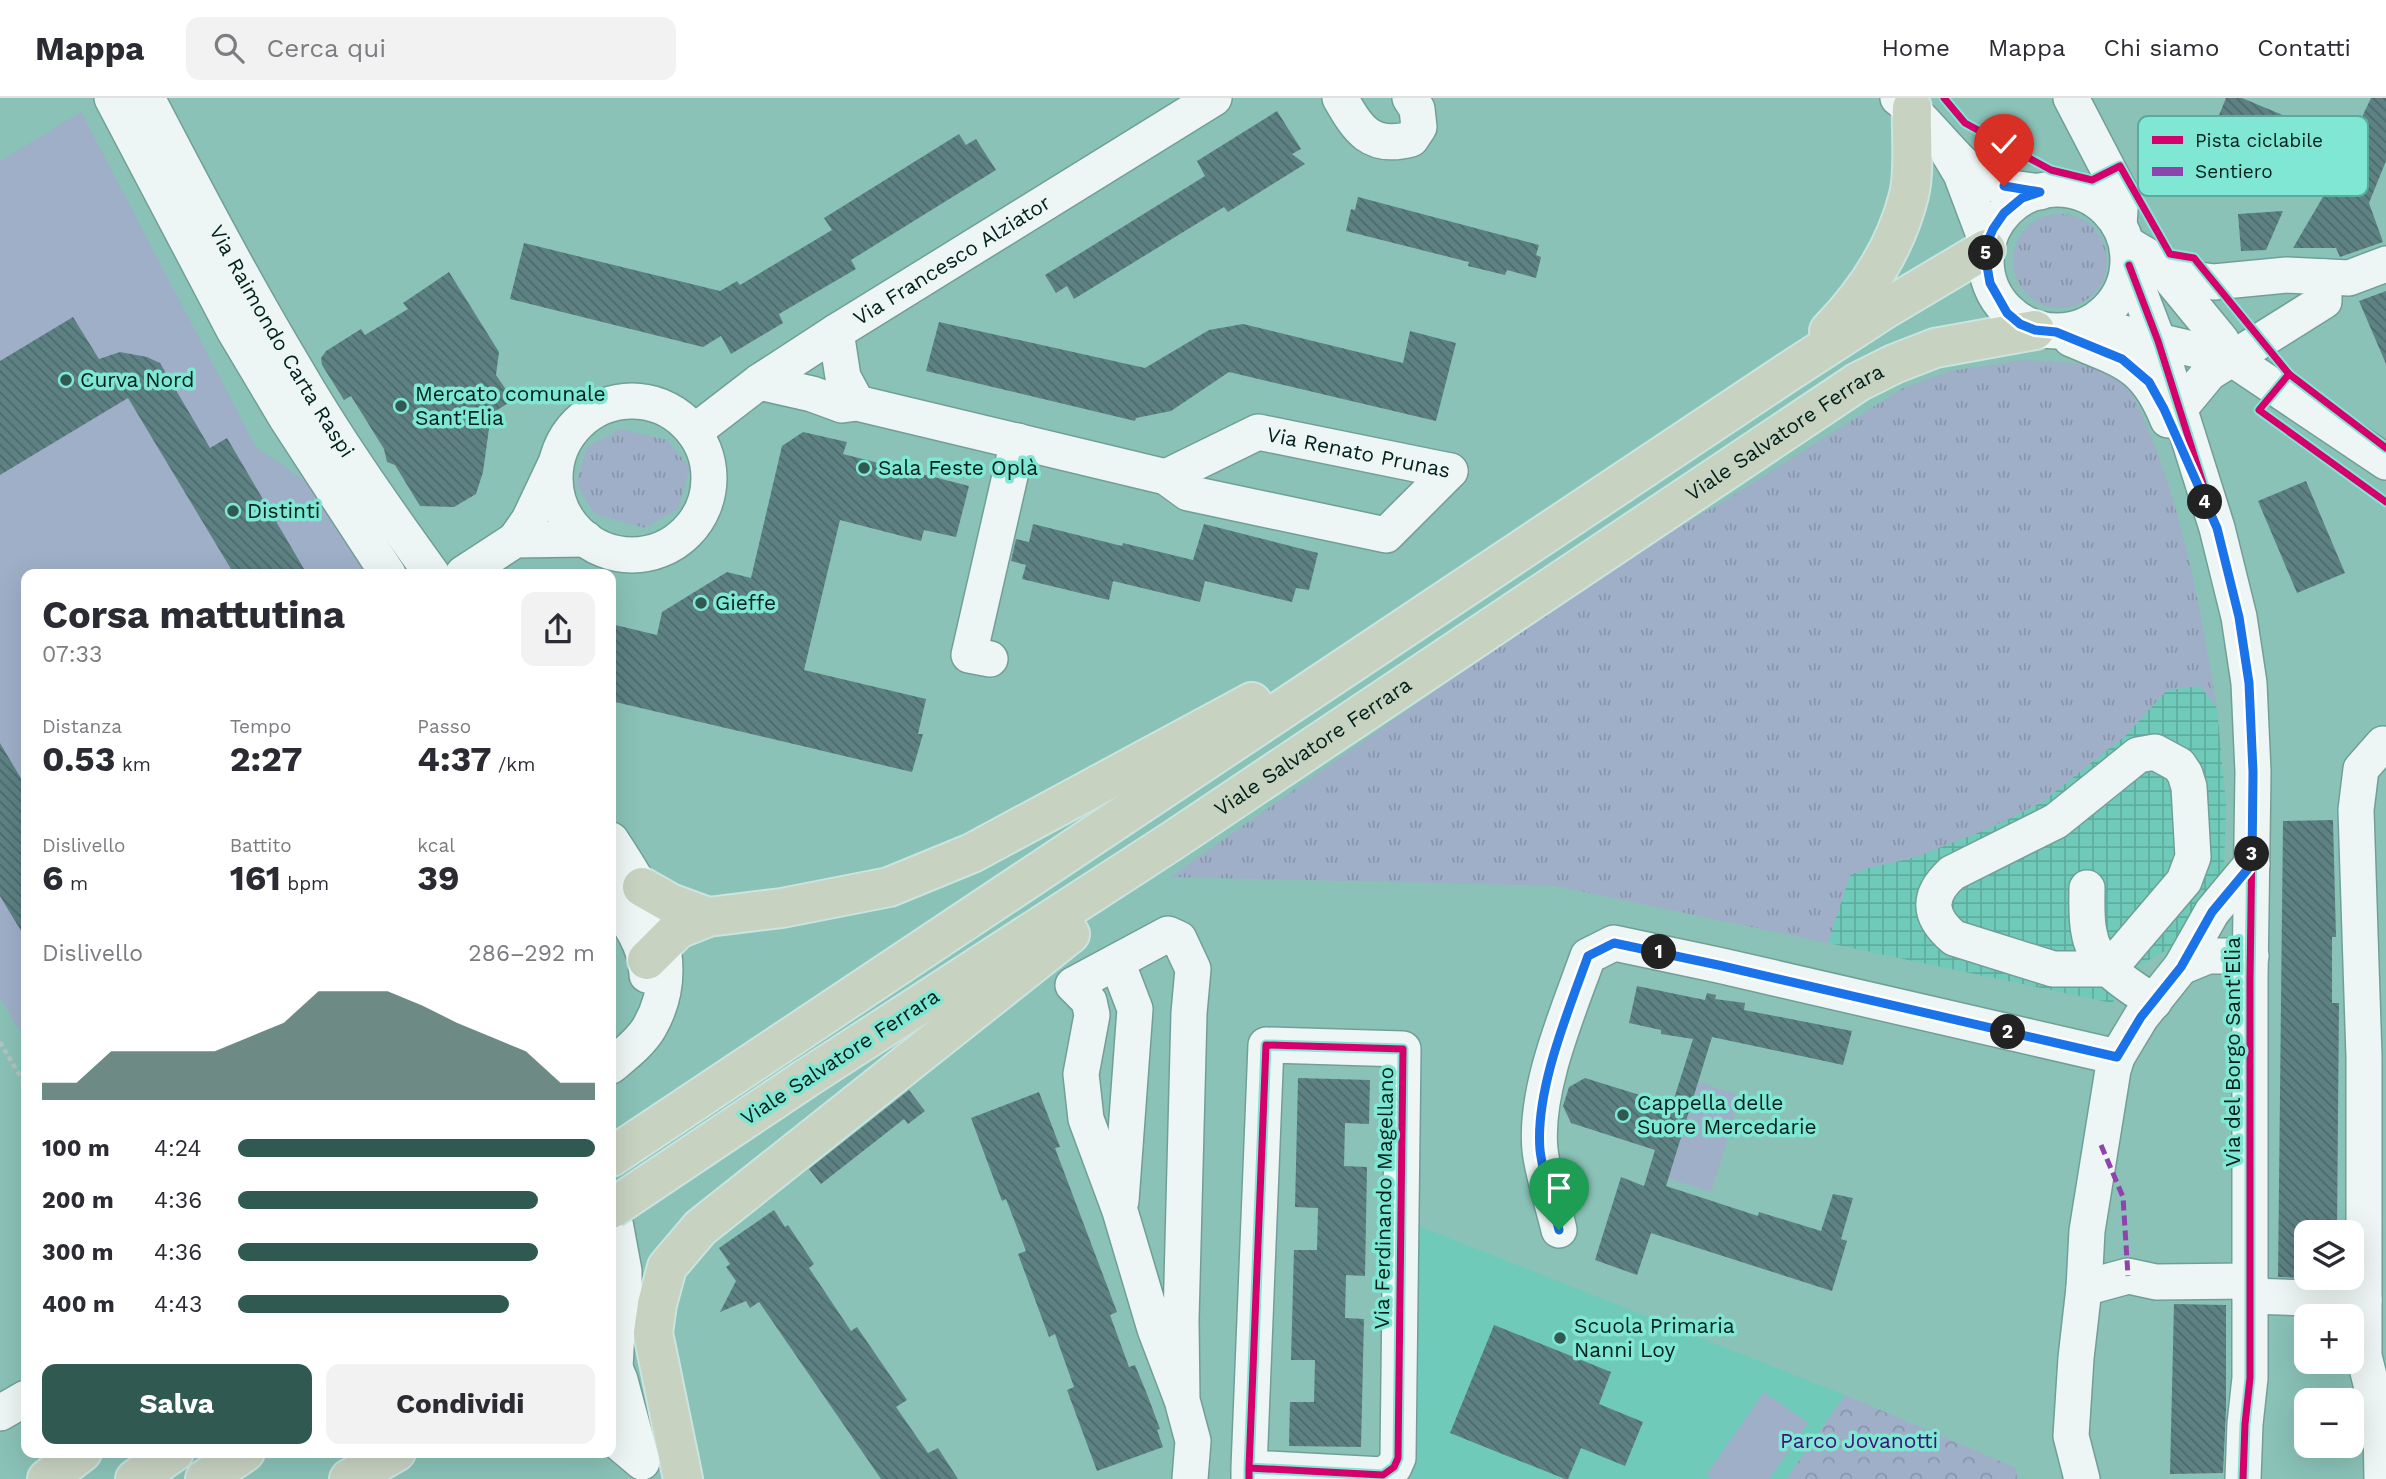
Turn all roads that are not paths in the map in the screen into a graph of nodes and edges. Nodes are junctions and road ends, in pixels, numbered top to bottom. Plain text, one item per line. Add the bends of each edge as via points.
1 (112, 98) edge
2 (147, 98) edge
3 (1214, 98) edge
4 (1340, 98) edge
5 (1410, 98) edge
6 (2071, 98) edge
7 (1907, 101) edge
8 (1940, 139) junction
9 (2040, 192) junction
10 (1987, 246) junction
11 (2131, 246) junction
12 (2386, 264) edge
13 (2324, 277) junction
14 (2060, 329) junction
15 (836, 332) junction
16 (2158, 341) junction
17 (2231, 358) junction
18 (1788, 372) junction
19 (759, 382) junction
20 (857, 403) junction
21 (2180, 408) junction
22 (694, 432) junction
23 (1018, 440) junction
24 (557, 462) junction
25 (2386, 462) edge
26 (1166, 477) junction
27 (2217, 528) junction
28 (586, 539) junction
29 (515, 540) junction
30 (385, 569) edge
31 (428, 569) edge
32 (471, 569) edge
33 (990, 659) dead end
34 (1301, 696) junction
35 (2386, 745) edge
36 (1172, 841) junction
37 (616, 857) edge
38 (2252, 864) junction
39 (2087, 888) dead end
40 (626, 892) edge
41 (708, 917) junction
42 (2373, 948) edge
43 (655, 953) junction
44 (2250, 956) junction
45 (1117, 962) junction
46 (2181, 967) junction
47 (2109, 969) junction
48 (2154, 1002) junction
49 (616, 1039) edge
50 (2117, 1057) junction
51 (616, 1062) edge
52 (616, 1154) edge
53 (616, 1206) edge
54 (1121, 1212) junction
55 (616, 1228) edge
56 (1559, 1230) dead end
57 (2084, 1288) junction
58 (2250, 1289) junction
59 (2364, 1300) junction
60 (616, 1347) edge
61 (2375, 1357) edge
62 (2250, 1378) junction
63 (616, 1385) edge
64 (1182, 1400) junction
65 (21, 1401) edge
66 (0, 1413) edge
67 (616, 1441) edge
68 (74, 1458) edge
69 (165, 1458) edge
70 (236, 1458) edge
71 (386, 1458) edge
72 (646, 1471) edge
73 (1249, 1474) edge
74 (47, 1479) edge
75 (135, 1479) edge
76 (205, 1479) edge
77 (349, 1479) edge
78 (683, 1479) edge
79 (1190, 1479) edge
80 (2082, 1479) edge
81 (2243, 1479) edge
82 (2258, 1479) edge
83 (2382, 1479) edge

1 - 30 street, Via Raimondo Carta Raspi via 234,330
2 - 31 street, Via Raimondo Carta Raspi via 293,366 366,483
3 - 15 street, Via Francesco Alziator
4 - 5 street via 1359,129 1395,143 1410,139 1419,127
6 - 11 street via 2122,194
7 - 8 street
7 - 18 highway via 1909,194 1881,265 1843,316
8 - 9 street via 1988,182
8 - 10 street via 1961,174
9 - 10 street via 2022,198 2004,213
9 - 11 street via 2068,189 2089,194 2104,205
10 - 14 street via 1990,283 2007,313 2020,324
10 - 18 highway, Viale Salvatore Ferrara
11 - 13 street via 2185,278 2214,282 2287,275
11 - 14 street via 2127,281 2107,310
11 - 16 street, Via del Borgo Sant'Elia
11 - 17 street via 2221,340
12 - 13 street via 2349,278
13 - 17 street via 2323,302
14 - 16 street
14 - 27 street, Via del Borgo Sant'Elia via 2122,359 2149,382
14 - 36 highway, Viale Salvatore Ferrara via 1935,348 1858,382
15 - 19 street, Via Francesco Alziator
15 - 20 street via 843,377
16 - 17 street
16 - 21 street, Via del Borgo Sant'Elia
17 - 21 street via 2209,373
17 - 25 street
18 - 34 highway, Viale Salvatore Ferrara
19 - 20 street, Via Renato Prunas via 842,405
19 - 22 street, Via Francesco Alziator
20 - 23 street, Via Renato Prunas
21 - 27 street, Via del Borgo Sant'Elia
22 - 24 street via 664,407 625,401 589,414 574,427
22 - 28 street via 704,448 709,486 700,513 683,536 650,553 631,555 612,552
23 - 26 street, Via Renato Prunas
23 - 33 street via 969,655
24 - 28 street via 559,501 567,519
24 - 29 street
26 - 26 street, Via Renato Prunas via 1188,493 1387,535 1450,471 1258,432
27 - 38 street, Via del Borgo Sant'Elia via 2239,617 2249,683
28 - 29 street
29 - 32 street
34 - 41 highway via 1265,695 927,873 889,887
34 - 52 highway, Viale Salvatore Ferrara
35 - 42 street via 2361,769 2356,810
36 - 53 highway, Viale Salvatore Ferrara, bridge
36 - 78 highway via 1157,864 700,1228 667,1267 653,1333
37 - 40 street
38 - 44 street, Via del Borgo Sant'Elia
38 - 46 street, Via del Borgo Sant'Elia via 2212,912
39 - 47 street via 2089,934
40 - 41 highway
40 - 43 street via 662,937
41 - 43 highway via 678,929
42 - 59 street via 2364,1071
43 - 49 street via 643,1002
43 - 51 street via 665,975 657,1010 648,1030
44 - 46 street, Via del Borgo Sant'Elia via 2208,956
44 - 58 street, Via del Borgo Sant'Elia
45 - 54 street via 1135,1009
45 - 54 street via 1073,985 1089,1002 1092,1015 1081,1074 1086,1119
45 - 64 street via 1168,934 1180,939 1193,969
46 - 48 street, Via del Borgo Sant'Elia
47 - 47 street via 2184,881 2193,857 2185,774 2179,765 2155,752 2138,755 2056,821 1952,873 1933,898 1941,927 1954,938 2053,969
47 - 48 street
48 - 50 street, Via del Borgo Sant'Elia
50 - 56 street via 1614,943 1588,956 1542,1099 1540,1150
50 - 57 street, Via del Borgo Sant'Elia via 2087,1231
54 - 64 street via 1155,1329
55 - 60 street via 624,1303
57 - 58 street via 2128,1276
57 - 80 street, Via del Borgo Sant'Elia via 2071,1437
58 - 59 street
58 - 62 street, Via del Borgo Sant'Elia
59 - 61 street
61 - 83 street
62 - 81 street, Via del Borgo Sant'Elia
62 - 82 street, Via del Borgo Sant'Elia via 2259,1423
63 - 72 street
64 - 79 street via 1193,1441
65 - 66 street
67 - 72 street
68 - 74 highway
69 - 75 highway
70 - 76 highway
71 - 77 highway
73 - 73 street, Via Ferdinando Magellano via 1383,1475 1398,1458 1403,1049 1266,1045

